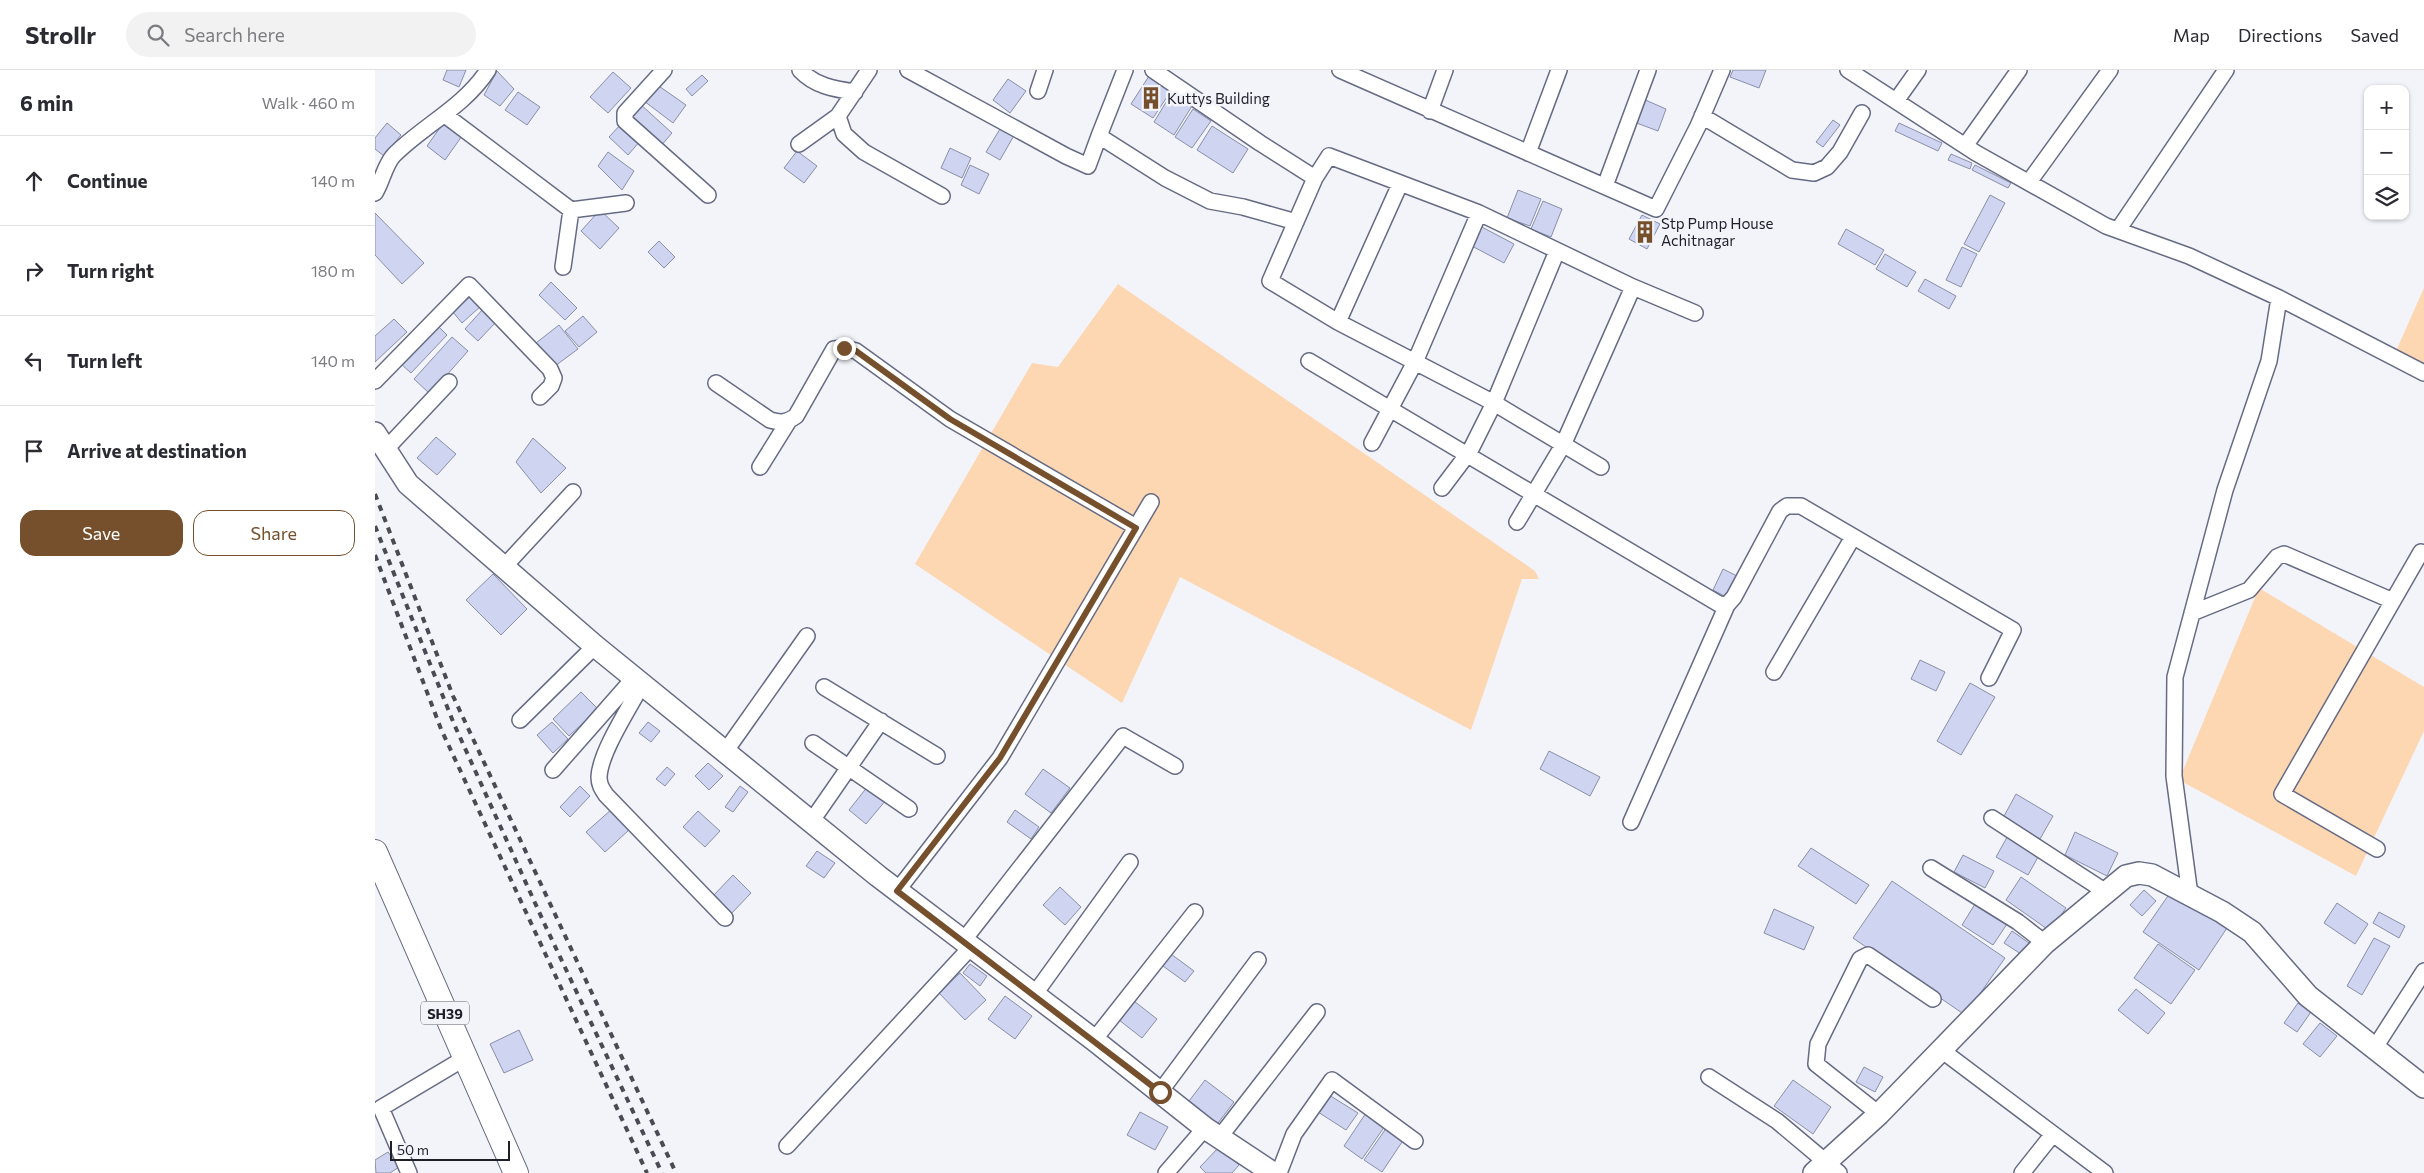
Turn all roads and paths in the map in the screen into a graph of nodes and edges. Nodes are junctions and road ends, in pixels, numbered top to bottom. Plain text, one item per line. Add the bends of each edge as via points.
1 (487, 70) edge
2 (664, 70) edge
3 (800, 70) edge
4 (869, 70) edge
5 (908, 70) edge
6 (1045, 70) edge
7 (1125, 70) edge
8 (1153, 70) edge
9 (1340, 70) edge
10 (1445, 70) edge
11 (1559, 70) edge
12 (1648, 70) edge
13 (1721, 70) edge
14 (1848, 70) edge
15 (1918, 70) edge
16 (2019, 70) edge
17 (2110, 70) edge
18 (2227, 70) edge
19 (1037, 91) dead end
20 (855, 92) junction
21 (1896, 101) junction
22 (1430, 111) junction
23 (1862, 113) dead end
24 (445, 115) junction
25 (838, 116) junction
26 (1702, 116) junction
27 (1099, 136) junction
28 (799, 144) dead end
29 (1965, 146) junction
30 (1528, 153) junction
31 (1315, 178) junction
32 (2029, 182) junction
33 (1400, 184) junction
34 (1605, 186) junction
35 (375, 193) edge
36 (708, 195) dead end
37 (942, 196) dead end
38 (626, 203) dead end
39 (571, 210) junction
40 (1479, 213) junction
41 (1296, 222) junction
42 (2118, 230) junction
43 (1557, 252) junction
44 (563, 267) dead end
45 (1633, 287) junction
46 (2279, 298) junction
47 (1695, 313) dead end
48 (1338, 322) junction
49 (1309, 361) dead end
50 (1415, 362) junction
51 (2424, 373) edge
52 (375, 381) edge
53 (449, 382) dead end
54 (716, 383) dead end
55 (540, 397) dead end
56 (1494, 403) junction
57 (1391, 408) junction
58 (788, 422) junction
59 (380, 442) edge
60 (1372, 443) dead end
61 (1563, 445) junction
62 (1468, 454) junction
63 (760, 467) dead end
64 (1601, 467) dead end
65 (1442, 488) dead end
66 (573, 492) dead end
67 (1534, 494) junction
68 (1151, 502) dead end
69 (1517, 522) dead end
70 (1136, 528) junction
71 (1853, 536) junction
72 (2423, 551) edge
73 (503, 568) junction
74 (2393, 601) junction
75 (1727, 605) junction
76 (2191, 613) junction
77 (807, 636) dead end
78 (595, 646) junction
79 (1774, 672) dead end
80 (1989, 678) dead end
81 (638, 681) junction
82 (824, 687) dead end
83 (520, 720) dead end
84 (881, 721) junction
85 (813, 743) dead end
86 (725, 752) junction
87 (937, 756) dead end
88 (1175, 766) dead end
89 (849, 767) junction
90 (553, 770) dead end
91 (909, 809) dead end
92 (1992, 818) dead end
93 (811, 822) junction
94 (1631, 822) dead end
95 (2377, 849) dead end
96 (375, 852) edge
97 (1130, 862) dead end
98 (1931, 868) dead end
99 (897, 891) junction
100 (2106, 892) junction
101 (2190, 895) junction
102 (1195, 912) dead end
103 (725, 918) dead end
104 (2045, 943) junction
105 (967, 944) junction
106 (1258, 960) dead end
107 (2424, 971) edge
108 (1034, 995) junction
109 (1933, 999) dead end
110 (1317, 1012) dead end
111 (1094, 1040) junction
112 (1940, 1049) junction
113 (2374, 1049) junction
114 (465, 1058) junction
115 (1709, 1077) dead end
116 (2424, 1087) edge
117 (1160, 1092) junction
118 (1879, 1114) junction
119 (1212, 1133) junction
120 (2053, 1134) junction
121 (1415, 1141) dead end
122 (787, 1146) dead end
123 (1827, 1170) edge
124 (409, 1173) edge
125 (516, 1173) edge
126 (1167, 1173) edge
127 (1273, 1173) edge
128 (1279, 1173) edge
129 (2022, 1173) edge
130 (2105, 1173) edge

1 - 24 street via 479,83
2 - 36 street via 625,113 625,121
3 - 20 street via 818,84
4 - 20 street
5 - 27 street via 1088,166
6 - 19 street
7 - 27 street
8 - 31 street
9 - 22 street
10 - 22 street
11 - 30 street
12 - 34 street
13 - 26 street
14 - 21 street
15 - 21 street
16 - 29 street
17 - 32 street
18 - 42 street
20 - 25 street
21 - 29 street
22 - 30 street
23 - 26 street via 1840,152 1827,167 1814,173 1792,170
24 - 35 street via 392,157
24 - 39 street
25 - 28 street
25 - 37 street via 844,134 864,152
26 - 34 street via 1656,209
27 - 41 street via 1210,202 1243,207
29 - 32 street
30 - 34 street
31 - 33 street via 1329,156
31 - 41 street
32 - 42 street
33 - 40 street
33 - 48 street
38 - 39 street
39 - 44 street
40 - 43 street
40 - 50 street
41 - 48 street via 1270,281
42 - 46 street via 2189,256
43 - 45 street
43 - 56 street
45 - 47 street
45 - 61 street
46 - 51 street
46 - 76 street via 2269,361 2225,490
48 - 50 street
49 - 57 street
50 - 56 street
50 - 57 street
52 - 55 street via 469,285 550,369 554,378
53 - 59 street
54 - 58 street via 770,420
56 - 61 street
56 - 62 street
57 - 60 street
57 - 62 street
58 - 63 street
58 - 70 street via 796,416 834,349 856,351 950,419
59 - 73 street via 408,484
61 - 64 street
61 - 67 street
62 - 65 street
62 - 67 street
66 - 73 street
67 - 69 street
67 - 75 street via 1719,604
68 - 70 street
70 - 99 street via 1000,758
71 - 75 street via 1801,506 1787,506 1780,511
71 - 79 street
71 - 80 street via 2013,630
72 - 74 street
73 - 78 street
74 - 76 street via 2283,554 2249,590
74 - 95 street via 2282,794
75 - 94 street
76 - 101 street via 2175,677 2174,776
77 - 86 street
78 - 81 street
78 - 83 street
81 - 86 street
81 - 90 street
81 - 103 street via 608,749 599,784
82 - 84 street
84 - 87 street
84 - 89 street
85 - 89 street
86 - 93 street
88 - 105 street via 1123,736
89 - 91 street
89 - 93 street
92 - 100 street
93 - 99 street
96 - 114 main road, SH39
97 - 108 street
98 - 104 street
99 - 105 street
100 - 101 street via 2126,876 2139,873 2152,875
100 - 104 street
101 - 113 street via 2251,932 2308,996
102 - 111 street
104 - 112 street
105 - 108 street
105 - 122 street
106 - 117 street
107 - 113 street
108 - 111 street
109 - 118 street via 1868,955 1860,959 1818,1044 1816,1064
110 - 119 street
111 - 117 street
112 - 118 street
112 - 120 street
113 - 116 street
114 - 124 street via 381,1108
114 - 125 main road, SH39
115 - 123 street via 1777,1121
117 - 119 street
118 - 123 street
119 - 126 street
119 - 127 street
120 - 129 street
120 - 130 street
121 - 128 street via 1332,1080 1294,1134

